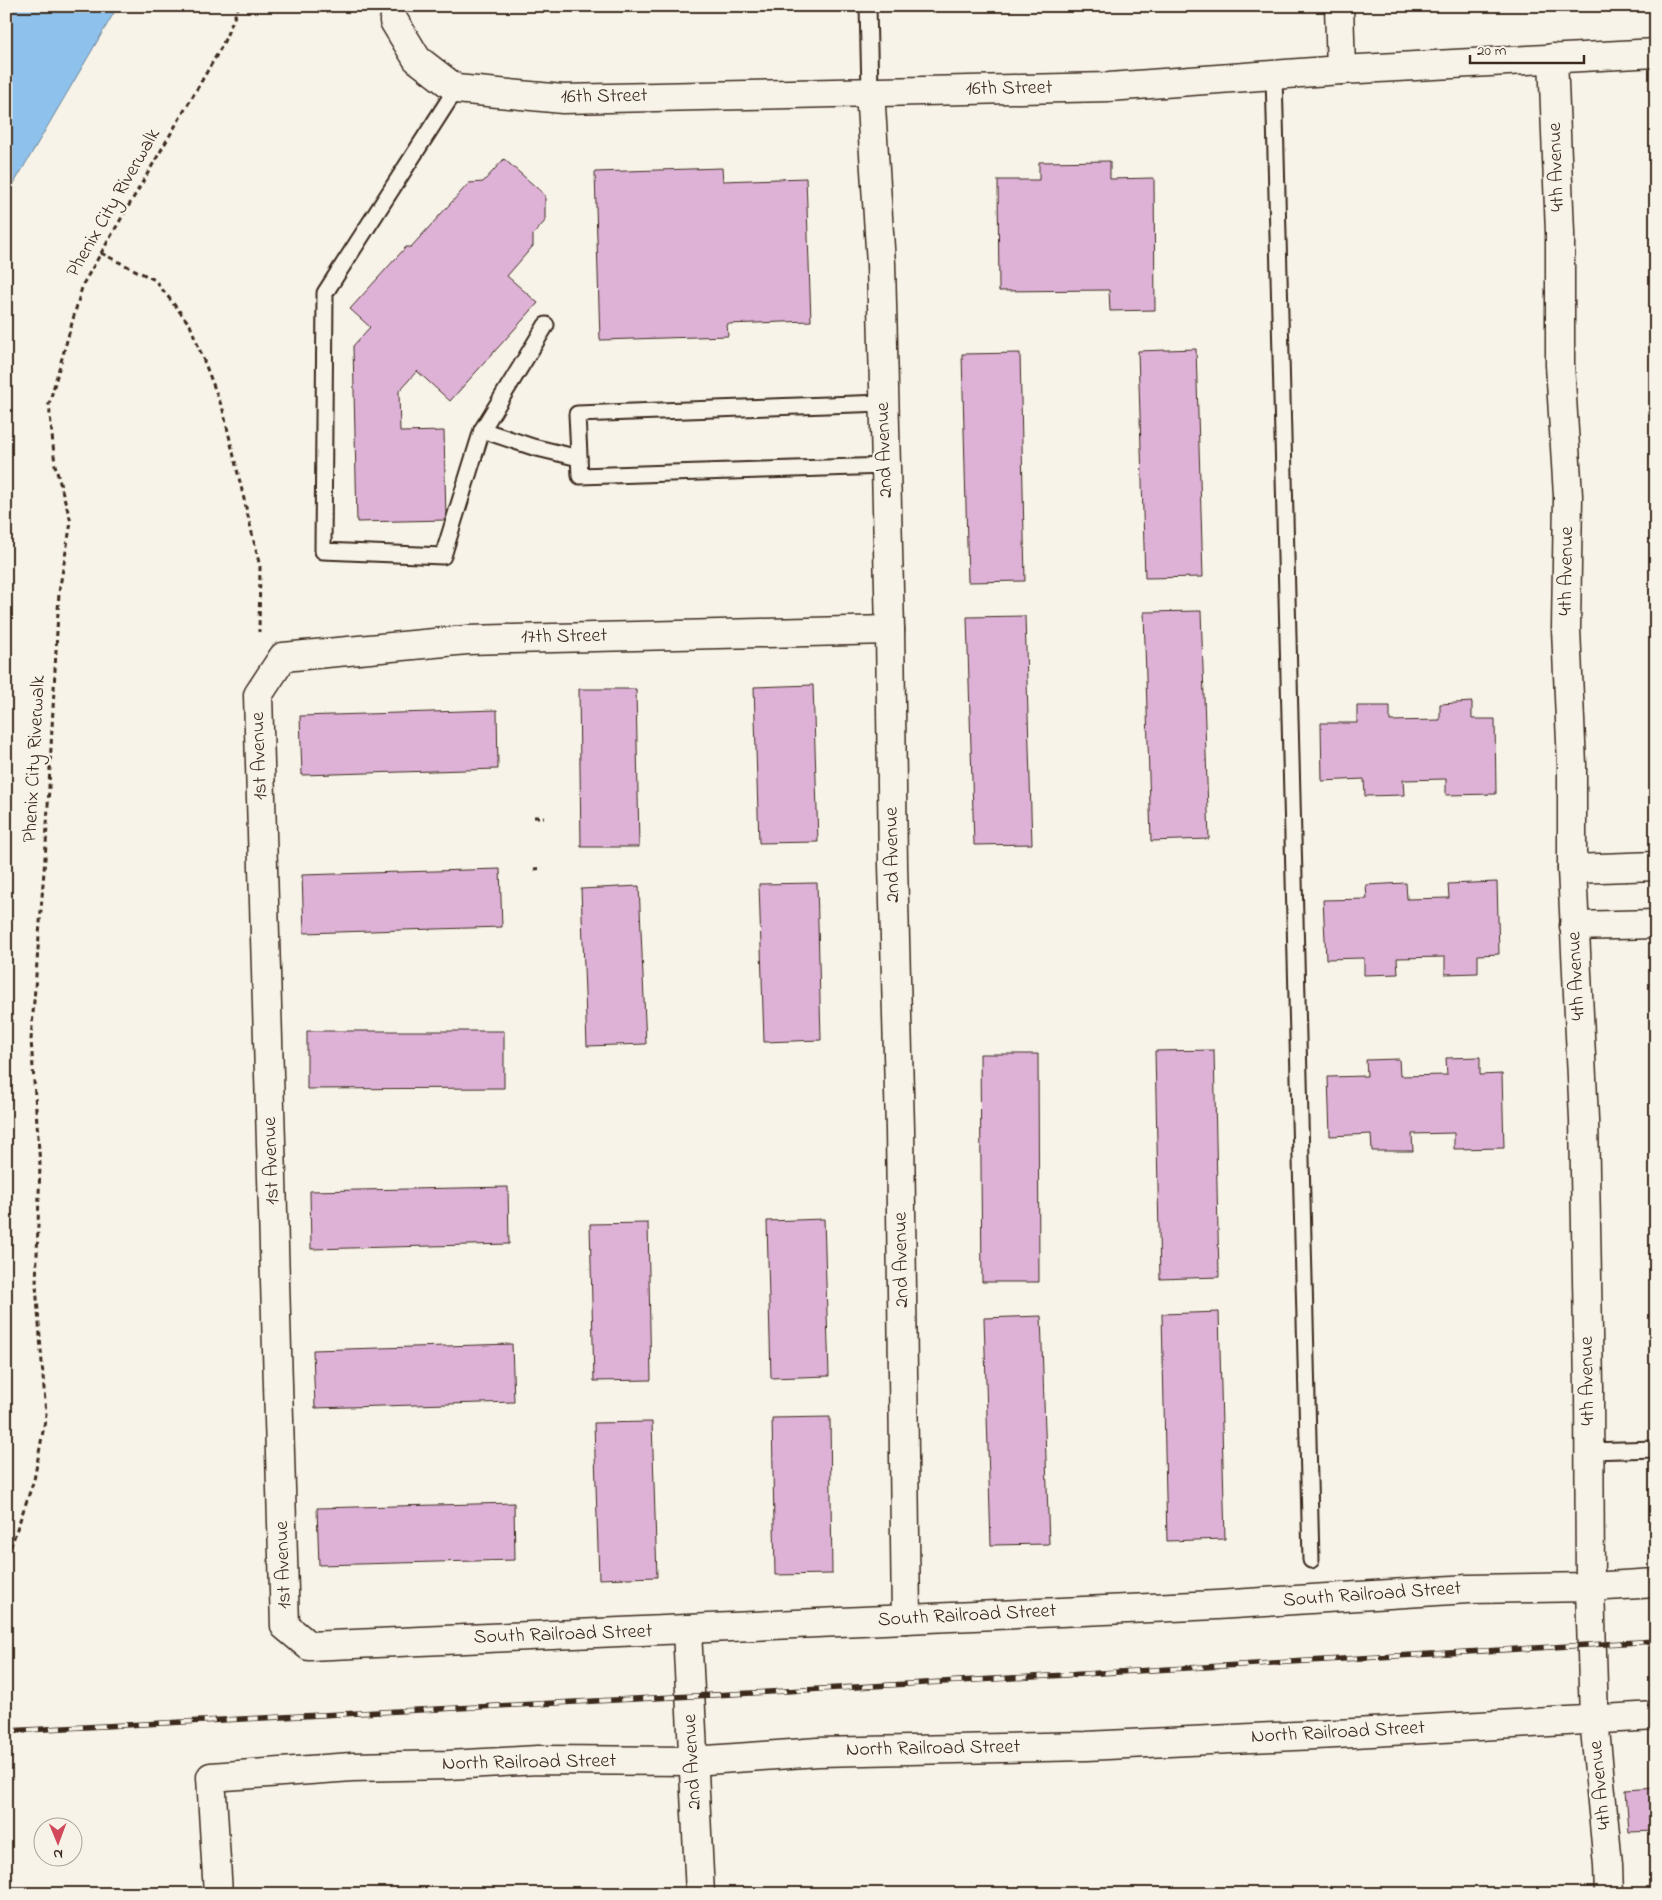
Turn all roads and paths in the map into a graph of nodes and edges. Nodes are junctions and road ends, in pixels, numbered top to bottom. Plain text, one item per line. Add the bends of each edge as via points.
1 (239, 6) edge
2 (868, 6) edge
3 (1339, 6) edge
4 (394, 21) dead end
5 (1656, 53) edge
6 (1553, 58) junction
7 (1341, 70) junction
8 (1274, 75) junction
9 (456, 88) junction
10 (870, 92) junction
11 (101, 253) junction
12 (546, 325) dead end
13 (884, 403) junction
14 (482, 430) junction
15 (579, 458) junction
16 (886, 466) junction
17 (890, 630) junction
18 (259, 636) dead end
19 (258, 695) joint
20 (534, 817) dead end
21 (544, 817) dead end
22 (1656, 866) edge
23 (543, 868) dead end
24 (534, 869) dead end
25 (1572, 869) junction
26 (1656, 924) edge
27 (1574, 926) junction
28 (1656, 1449) edge
29 (1589, 1451) junction
30 (6, 1555) edge
31 (1311, 1560) dead end
32 (1656, 1583) edge
33 (1590, 1587) junction
34 (906, 1619) junction
35 (285, 1626) joint
36 (687, 1630) junction
37 (1656, 1716) edge
38 (1594, 1719) junction
39 (693, 1761) junction
40 (218, 1894) edge
41 (700, 1894) edge
42 (1609, 1894) edge

1 - 11 path, Phenix City Riverwalk via 222,46
2 - 10 lane
3 - 7 street
4 - 9 street, 16th Street via 417,60
5 - 6 street, 16th Street
6 - 7 street, 16th Street
6 - 25 street, 4th Avenue via 1560,232 1560,365 1568,496 1566,629 1572,765
7 - 8 street, 16th Street
8 - 10 street, 16th Street via 1109,87
8 - 31 lane
9 - 10 street, 16th Street via 563,99
9 - 14 lane via 325,293 323,551 443,556
10 - 13 street, 2nd Avenue
11 - 18 path via 155,280 190,325 223,410 260,567
11 - 30 path, Phenix City Riverwalk via 83,284 50,404 55,465 71,522 59,592 46,845 30,1040 40,1164 36,1285 46,1415 34,1480
12 - 14 lane
13 - 15 lane via 577,414
13 - 16 street, 2nd Avenue
14 - 15 lane
15 - 16 lane via 580,476
16 - 17 street, 2nd Avenue
17 - 19 street, 17th Street via 467,640 283,657
17 - 34 street, 2nd Avenue
19 - 35 street, 1st Avenue
20 - 21 path
22 - 25 street
23 - 24 path
25 - 27 street, 4th Avenue
26 - 27 street
27 - 29 street, 4th Avenue via 1584,1119
28 - 29 lane
29 - 33 street, 4th Avenue
32 - 33 street, South Railroad Street
33 - 34 street, South Railroad Street via 1468,1589 1217,1605
33 - 38 street, 4th Avenue
34 - 36 street, South Railroad Street
35 - 36 street, South Railroad Street via 309,1646
36 - 39 street, 2nd Avenue
37 - 38 street, North Railroad Street
38 - 39 street, North Railroad Street via 1346,1734 818,1752
38 - 42 street, 4th Avenue
39 - 40 street, North Railroad Street via 538,1760 352,1766 211,1777
39 - 41 street, 2nd Avenue

